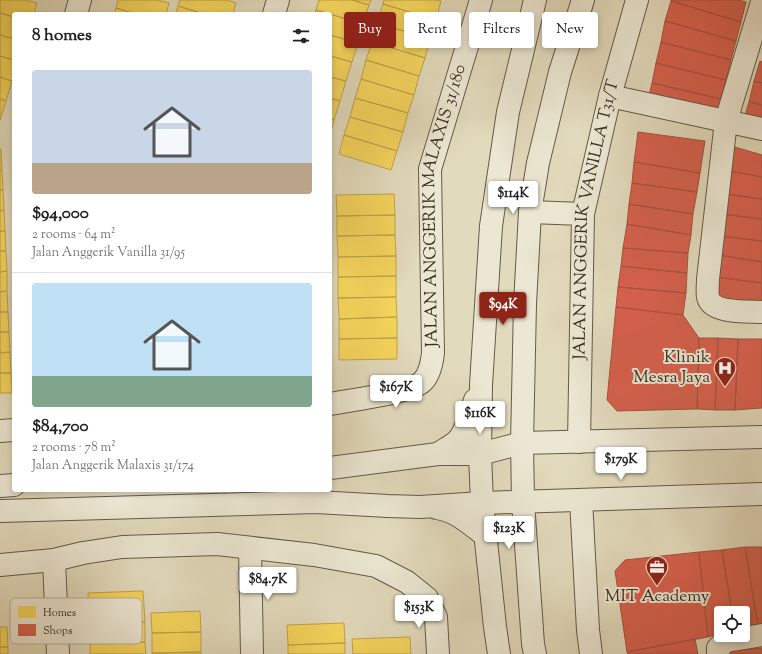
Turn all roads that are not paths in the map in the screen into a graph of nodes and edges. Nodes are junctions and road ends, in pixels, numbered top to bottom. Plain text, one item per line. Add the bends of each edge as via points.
1 (80, 0) edge
2 (278, 0) edge
3 (481, 0) edge
4 (535, 0) edge
5 (583, 0) edge
6 (637, 0) edge
7 (762, 2) edge
8 (77, 12) edge
9 (275, 12) edge
10 (610, 96) junction
11 (726, 121) junction
12 (762, 129) edge
13 (530, 212) junction
14 (583, 214) junction
15 (762, 312) edge
16 (481, 385) junction
17 (332, 404) edge
18 (12, 430) edge
19 (0, 431) edge
20 (762, 437) edge
21 (579, 442) junction
22 (522, 443) junction
23 (438, 454) junction
24 (480, 454) junction
25 (332, 468) edge
26 (12, 485) edge
27 (0, 486) edge
28 (762, 494) edge
29 (581, 500) junction
30 (523, 502) junction
31 (482, 503) junction
32 (420, 506) junction
33 (0, 511) edge
34 (487, 537) junction
35 (250, 548) junction
36 (54, 560) junction
37 (0, 565) edge
38 (56, 598) edge
39 (762, 635) edge
40 (58, 644) edge
41 (58, 654) edge
42 (252, 654) edge
43 (438, 654) edge
44 (499, 654) edge
45 (535, 654) edge
46 (591, 654) edge
47 (718, 654) edge

1 - 8 street
2 - 9 street
3 - 17 street, JALAN ANGGERIK MALAXIS 31/180 via 430,169 433,353 431,367 423,381 408,390
4 - 16 street via 508,112 492,226
5 - 13 street via 560,72 538,162
6 - 10 street, JALAN ANGGERIK VANILLA T31/T
7 - 11 street
10 - 11 street
10 - 14 street, JALAN ANGGERIK VANILLA T31/T
11 - 12 street
11 - 15 street via 708,297 711,304 717,308
13 - 14 street
13 - 22 street
14 - 21 street, JALAN ANGGERIK VANILLA T31/T
16 - 23 street via 459,440
16 - 24 street
18 - 19 street
20 - 21 street
21 - 22 street
22 - 24 street
22 - 30 street
23 - 24 street
23 - 25 street
24 - 31 street
26 - 27 street
28 - 29 street
29 - 30 street
29 - 46 street
30 - 31 street
30 - 45 street
31 - 32 street
31 - 34 street
32 - 33 street via 316,502
32 - 34 street via 448,510
34 - 44 street
35 - 36 street via 217,544 122,547
35 - 42 street
35 - 43 street via 314,555 376,566 407,582 427,598 436,617
36 - 37 street
36 - 38 street
39 - 47 street via 726,641 718,648
40 - 41 street

